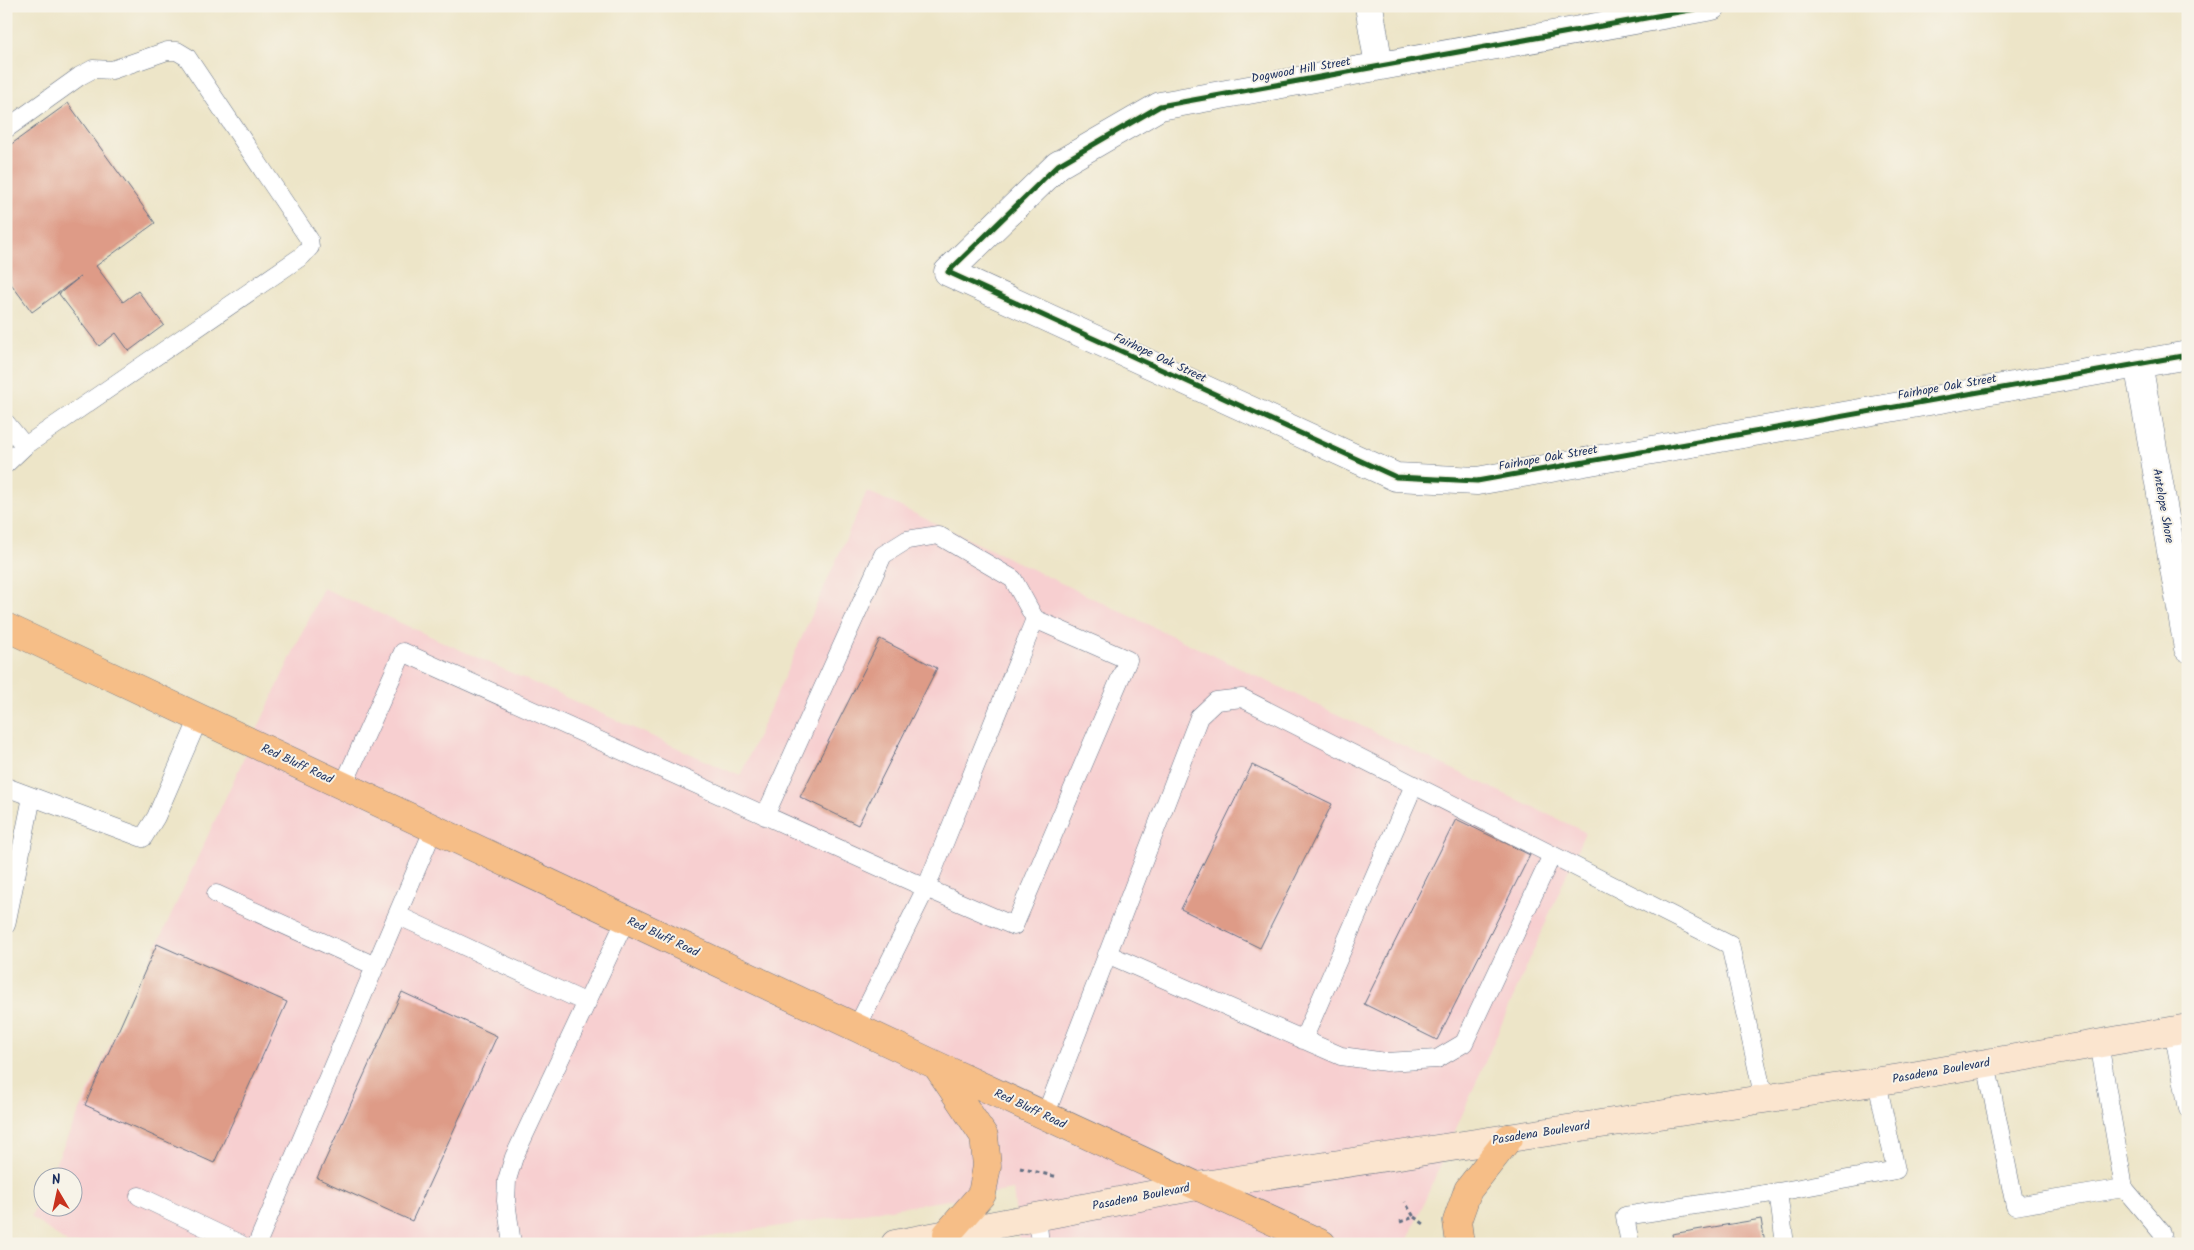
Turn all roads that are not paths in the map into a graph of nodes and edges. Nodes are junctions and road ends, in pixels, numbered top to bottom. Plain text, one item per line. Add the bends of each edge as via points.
1 (1369, 6) edge
2 (1712, 6) edge
3 (1379, 66) junction
4 (6, 129) edge
5 (948, 272) joint
6 (2188, 355) edge
7 (2138, 364) junction
8 (6, 422) edge
9 (25, 446) junction
10 (6, 464) edge
11 (1035, 619) junction
12 (6, 627) edge
13 (2188, 648) edge
14 (199, 718) junction
15 (1414, 785) junction
16 (343, 786) junction
17 (6, 787) edge
18 (32, 797) junction
19 (765, 816) junction
20 (434, 828) junction
21 (1552, 855) junction
22 (926, 888) junction
23 (216, 894) dead end
24 (397, 915) junction
25 (626, 919) junction
26 (6, 925) edge
27 (1108, 954) junction
28 (375, 966) junction
29 (587, 1003) junction
30 (857, 1027) junction
31 (2180, 1029) edge
32 (1303, 1040) junction
33 (2099, 1043) junction
34 (1986, 1063) junction
35 (936, 1065) junction
36 (1877, 1082) junction
37 (1764, 1099) junction
38 (2188, 1109) edge
39 (1045, 1116) junction
40 (1509, 1138) junction
41 (1197, 1186) junction
42 (2124, 1188) junction
43 (1778, 1192) junction
44 (139, 1196) dead end
45 (1037, 1216) junction
46 (948, 1234) junction
47 (240, 1244) edge
48 (257, 1244) edge
49 (512, 1244) edge
50 (895, 1244) edge
51 (1040, 1244) edge
52 (1322, 1244) edge
53 (1460, 1244) edge
54 (1630, 1244) edge
55 (1785, 1244) edge
56 (2164, 1244) edge

1 - 3 street
2 - 3 street, Dogwood Hill Street
3 - 5 street, Dogwood Hill Street via 1160,106 1058,165
4 - 9 lane via 94,69 112,70 167,51 178,51 187,57 309,239 310,247 302,256
5 - 7 street, Fairhope Oak Street via 1396,477 1478,481
6 - 7 street, Fairhope Oak Street
7 - 13 street, Antelope Shore
8 - 9 lane
9 - 10 lane
11 - 19 lane via 1013,579 938,535 907,540 883,555
11 - 22 lane
11 - 22 lane via 1128,660 1014,926
12 - 14 main road, Red Bluff Road
14 - 16 main road, Red Bluff Road
14 - 18 lane via 156,817 143,838
15 - 21 lane
15 - 27 lane via 1242,698 1216,701 1199,717
15 - 32 lane
16 - 19 lane via 403,652
16 - 20 main road, Red Bluff Road
17 - 18 lane
18 - 26 lane
19 - 22 lane
20 - 24 lane
20 - 25 main road, Red Bluff Road
21 - 32 lane via 1464,1042 1437,1059 1386,1062 1341,1056
21 - 37 lane via 1730,945
22 - 30 lane
23 - 28 lane
24 - 28 lane
24 - 29 lane
25 - 29 lane
25 - 30 main road, Red Bluff Road
27 - 32 lane
27 - 39 lane
28 - 48 lane
29 - 49 lane via 509,1172 506,1201
30 - 35 main road, Red Bluff Road
31 - 33 main road, Pasadena Boulevard
31 - 38 lane
33 - 34 main road, Pasadena Boulevard
33 - 42 lane
34 - 36 main road, Pasadena Boulevard
34 - 42 lane via 2015,1206
35 - 39 main road, Red Bluff Road
35 - 46 main road via 984,1136 987,1166 982,1194
36 - 37 main road, Pasadena Boulevard
36 - 43 lane via 1896,1170
37 - 40 main road, Pasadena Boulevard
39 - 41 main road, Red Bluff Road
40 - 41 main road, Pasadena Boulevard
40 - 53 main road via 1468,1190 1457,1221
41 - 45 main road, Pasadena Boulevard
41 - 52 main road, Red Bluff Road
42 - 56 lane via 2162,1233
43 - 54 lane via 1625,1216
43 - 55 lane
44 - 47 lane
45 - 46 main road, Pasadena Boulevard
45 - 51 lane
46 - 50 main road, Pasadena Boulevard

